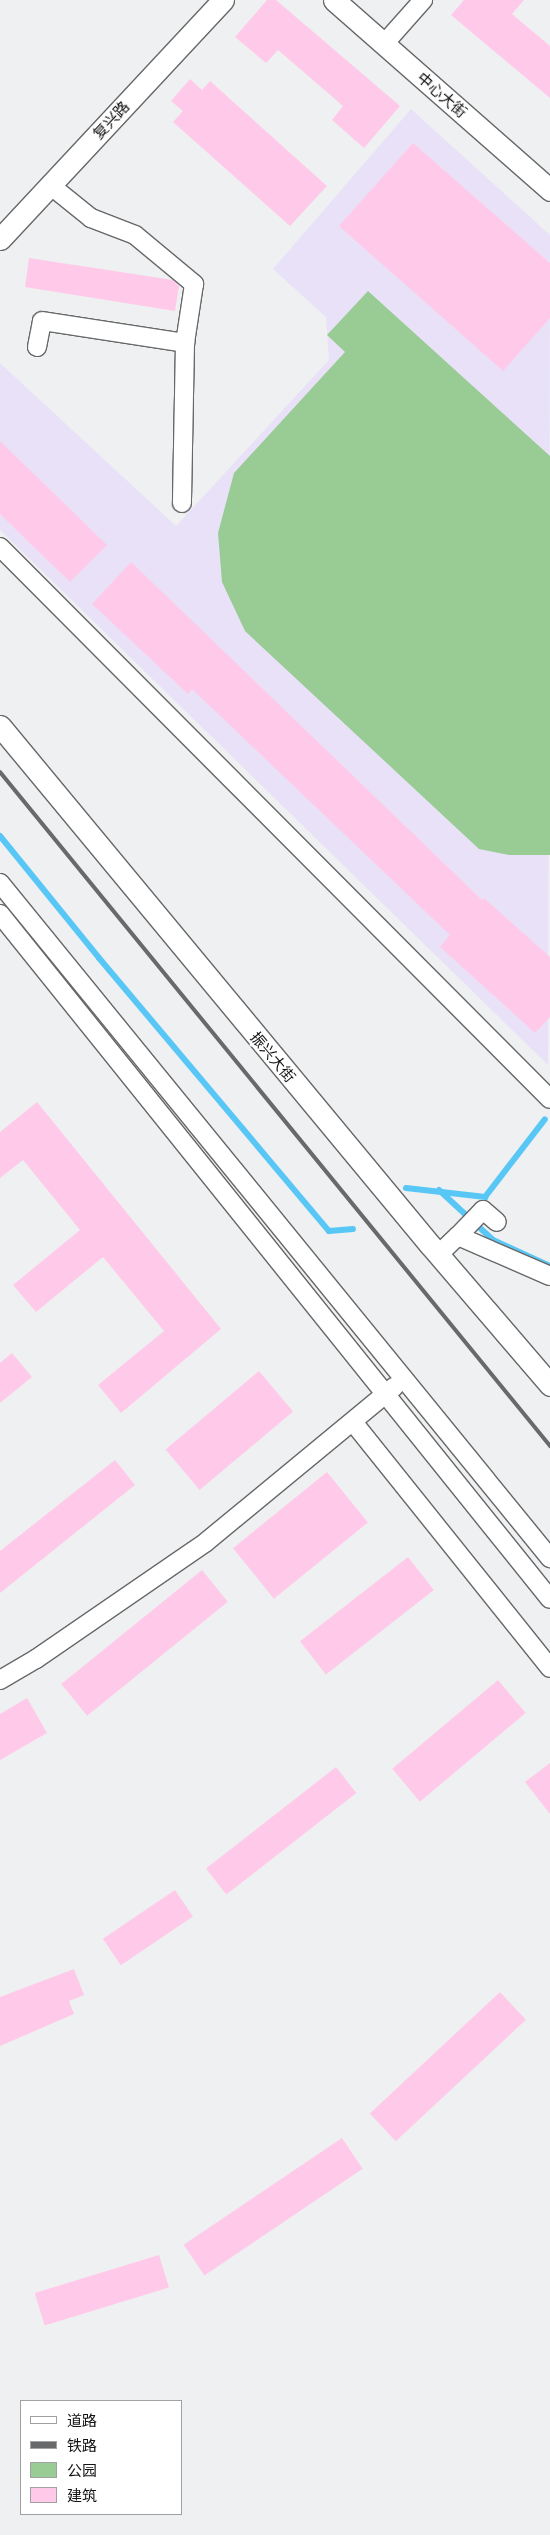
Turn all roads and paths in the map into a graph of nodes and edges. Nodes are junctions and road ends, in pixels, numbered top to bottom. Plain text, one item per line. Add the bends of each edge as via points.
1 (223, 0) edge
2 (334, 0) edge
3 (423, 0) edge
4 (384, 44) junction
5 (50, 185) junction
6 (550, 190) edge
7 (0, 239) edge
8 (185, 343) junction
9 (37, 347) dead end
10 (182, 503) dead end
11 (0, 547) edge
12 (0, 726) edge
13 (0, 883) edge
14 (0, 914) edge
15 (550, 1099) edge
16 (497, 1222) dead end
17 (458, 1236) junction
18 (438, 1255) junction
19 (550, 1276) edge
20 (404, 1379) junction
21 (550, 1385) edge
22 (353, 1422) junction
23 (550, 1558) edge
24 (550, 1599) edge
25 (550, 1668) edge
26 (0, 1680) edge

1 - 5 street, 复兴路
2 - 4 street, 中心大街
3 - 4 street
4 - 6 street, 中心大街
5 - 7 street, 复兴路
5 - 8 street via 91,218 135,234 194,284
8 - 9 street via 42,321
8 - 10 street
11 - 15 street
12 - 18 street, 振兴大街
13 - 20 street
14 - 24 street
16 - 17 street via 483,1210
17 - 18 street
17 - 19 street
18 - 21 street, 振兴大街
20 - 22 street
20 - 23 street
22 - 25 street
22 - 26 street via 206,1542 36,1659

